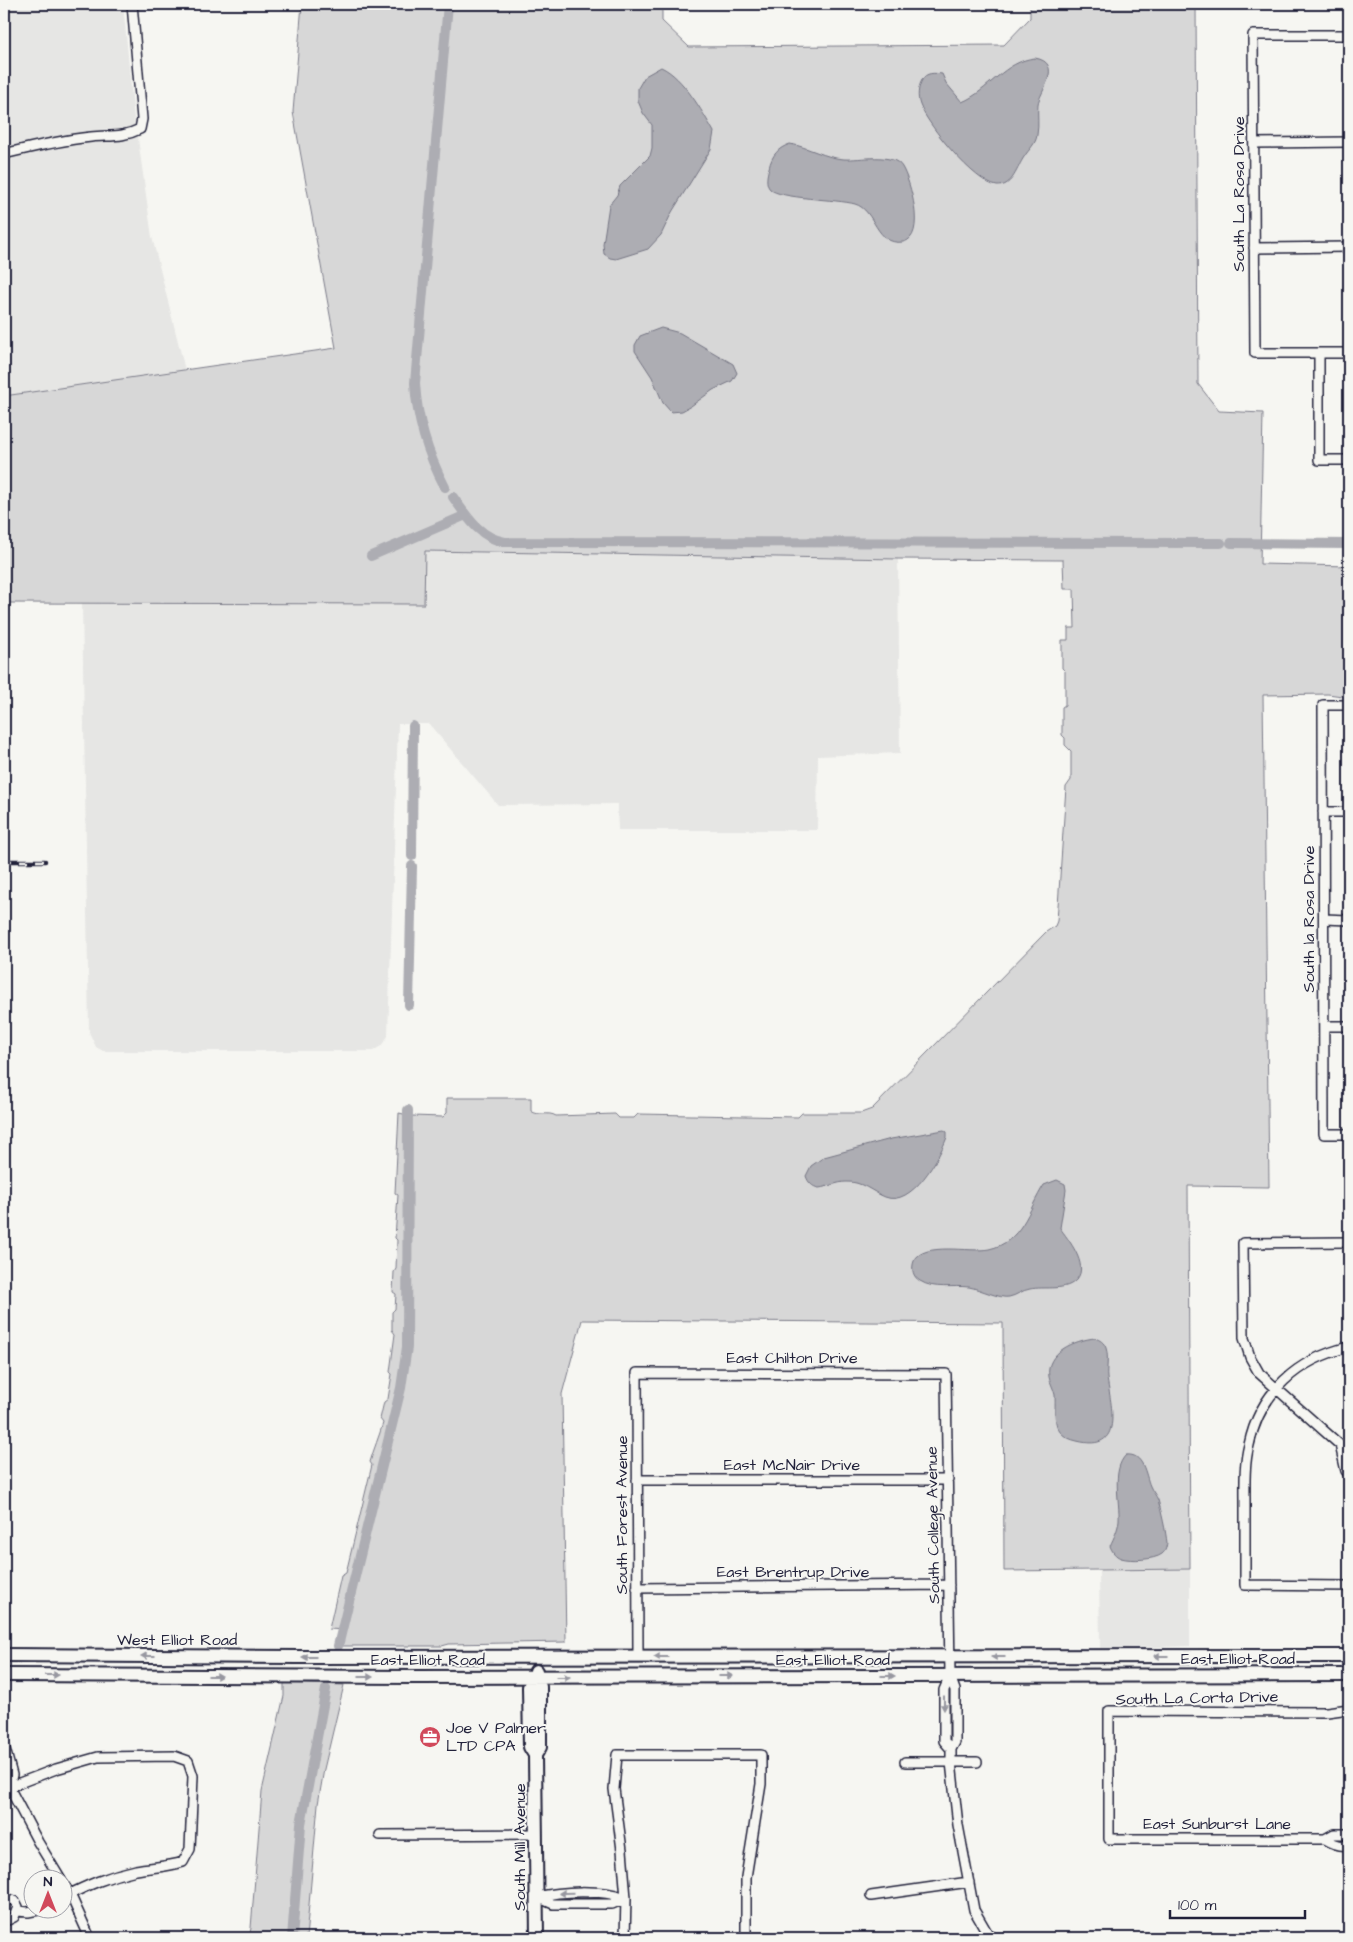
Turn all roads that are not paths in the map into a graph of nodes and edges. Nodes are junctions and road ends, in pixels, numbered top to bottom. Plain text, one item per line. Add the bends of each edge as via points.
1 (132, 4) edge
2 (1349, 35) edge
3 (1349, 142) edge
4 (1254, 143) junction
5 (4, 154) edge
6 (1349, 247) edge
7 (1254, 248) junction
8 (1319, 353) junction
9 (1349, 353) edge
10 (1349, 460) edge
11 (1349, 705) edge
12 (1323, 812) junction
13 (1349, 812) edge
14 (1324, 920) junction
15 (1349, 920) edge
16 (1324, 1026) junction
17 (1349, 1026) edge
18 (1349, 1134) edge
19 (1349, 1242) edge
20 (1349, 1348) edge
21 (637, 1373) joint
22 (946, 1374) joint
23 (1276, 1388) junction
24 (1346, 1471) dead end
25 (637, 1480) junction
26 (948, 1480) junction
27 (949, 1586) junction
28 (1349, 1586) edge
29 (637, 1588) junction
30 (4, 1655) edge
31 (1349, 1656) edge
32 (350, 1657) joint
33 (536, 1657) junction
34 (638, 1657) junction
35 (950, 1657) junction
36 (1054, 1657) junction
37 (4, 1674) edge
38 (1349, 1675) edge
39 (950, 1676) junction
40 (1054, 1676) junction
41 (536, 1677) junction
42 (1349, 1708) edge
43 (944, 1722) junction
44 (955, 1722) junction
45 (4, 1745) edge
46 (951, 1749) junction
47 (905, 1762) dead end
48 (951, 1762) junction
49 (977, 1762) dead end
50 (6, 1785) edge
51 (536, 1834) junction
52 (1349, 1834) edge
53 (380, 1835) dead end
54 (1109, 1839) joint
55 (1325, 1839) junction
56 (1349, 1845) edge
57 (55, 1870) edge
58 (969, 1882) junction
59 (72, 1893) edge
60 (586, 1893) junction
61 (870, 1896) dead end
62 (536, 1897) junction
63 (4, 1898) edge
64 (626, 1898) junction
65 (586, 1904) junction
66 (72, 1906) edge
67 (18, 1911) junction
68 (22, 1911) edge
69 (4, 1920) edge
70 (90, 1938) edge
71 (537, 1938) edge
72 (625, 1938) edge
73 (746, 1938) edge
74 (993, 1938) edge

1 - 5 street via 142,120 140,130 127,136 90,137
2 - 4 street, South La Rosa Drive via 1253,35
3 - 4 street
4 - 7 street, South La Rosa Drive
6 - 7 street
7 - 8 street, South La Rosa Drive via 1255,353
8 - 9 street
8 - 10 street via 1320,460
11 - 12 street, South la Rosa Drive via 1323,705
12 - 13 street
12 - 14 street, South la Rosa Drive
14 - 15 street
14 - 16 street, South la Rosa Drive
16 - 17 street
16 - 18 street, South la Rosa Drive via 1324,1134
19 - 23 street via 1243,1243 1244,1338 1259,1373
20 - 23 street via 1332,1351 1304,1364
21 - 22 street, East Chilton Drive
21 - 25 street, South Forest Avenue
22 - 26 street, South College Avenue
23 - 24 street via 1340,1445
23 - 28 street via 1258,1415 1245,1466 1245,1586
25 - 26 street, East McNair Drive
25 - 29 street, South Forest Avenue
26 - 27 street, South College Avenue
27 - 29 street, East Brentrup Drive
27 - 35 street, South College Avenue
29 - 34 street, South Forest Avenue
32 -> 30 main road, West Elliot Road
31 -> 36 main road, East Elliot Road
32 - 33 main road, East Elliot Road
33 - 34 main road, East Elliot Road
33 - 41 main road, South Mill Avenue
35 -> 34 main road, East Elliot Road
36 -> 35 main road, East Elliot Road
35 - 39 street, South College Avenue
36 - 40 main road
37 -> 41 main road, East Elliot Road
38 - 40 main road, East Elliot Road
39 - 40 main road, East Elliot Road
41 -> 39 main road, East Elliot Road
39 -> 43 street, South College Avenue via 944,1690
39 - 44 street, South College Avenue via 955,1690
41 - 51 main road, South Mill Avenue via 529,1690 530,1747 535,1755
42 - 54 street, South La Corta Drive via 1327,1712 1109,1711
43 - 44 street
43 - 46 street, South College Avenue via 944,1741
44 - 46 street, South College Avenue via 955,1742
45 - 50 street via 12,1775
46 - 48 street, South College Avenue
47 - 48 street
48 - 49 street
48 - 58 street, South College Avenue
50 - 57 street
50 - 59 street via 98,1757 174,1756 188,1761 193,1776 190,1849 183,1862 99,1880
51 - 53 street
51 - 62 main road, South Mill Avenue
52 - 55 street, East Sunburst Lane via 1334,1834
54 - 55 street, East Sunburst Lane
55 - 56 street, East Sunburst Lane
58 - 61 street
58 - 74 street, South College Avenue via 974,1910
60 -> 62 street via 553,1893
60 - 64 street via 612,1893
60 - 65 street
62 - 65 street via 553,1904
62 - 71 main road, South Mill Avenue
63 - 67 street via 14,1901
64 - 65 street via 612,1904
64 - 72 street
64 - 73 street via 614,1789 617,1755 761,1755 762,1784 746,1877
66 - 70 street
67 - 68 street
67 - 69 street via 12,1919

